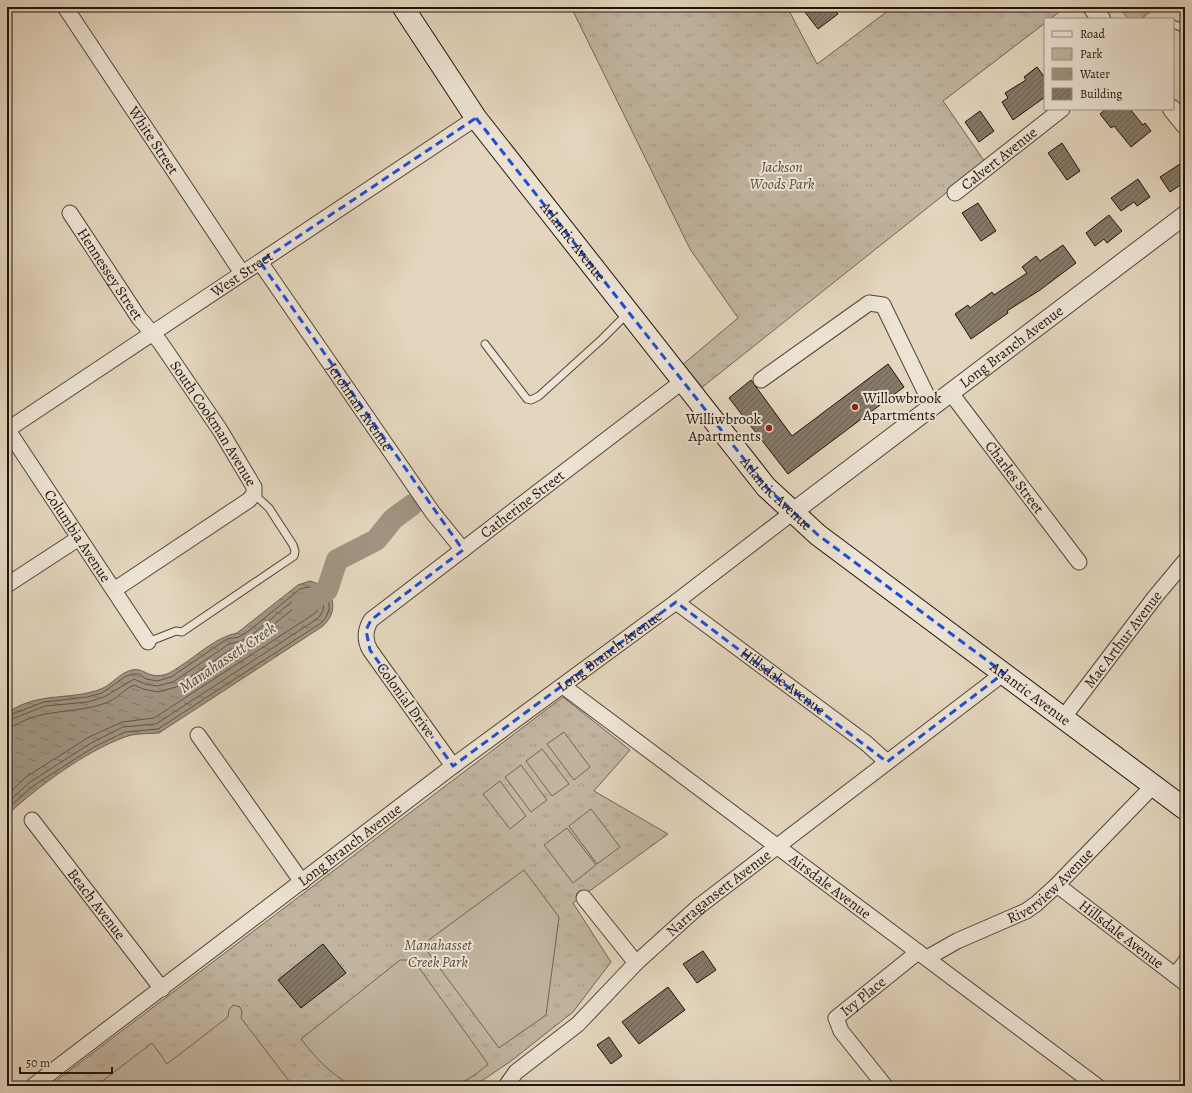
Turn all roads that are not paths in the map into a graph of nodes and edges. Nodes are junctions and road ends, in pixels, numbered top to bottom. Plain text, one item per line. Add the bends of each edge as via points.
1 (65, 7) edge
2 (403, 7) edge
3 (1092, 7) edge
4 (1101, 18) edge
5 (1174, 24) edge
6 (1185, 31) edge
7 (1061, 110) edge
8 (1173, 110) edge
9 (476, 118) junction
10 (1185, 125) edge
11 (955, 193) dead end
12 (70, 213) dead end
13 (1185, 215) edge
14 (260, 262) junction
15 (242, 273) junction
16 (628, 312) junction
17 (152, 333) junction
18 (485, 344) dead end
19 (761, 380) dead end
20 (683, 381) junction
21 (950, 392) junction
22 (932, 406) junction
23 (7, 430) edge
24 (254, 494) junction
25 (793, 512) junction
26 (79, 538) junction
27 (462, 550) junction
28 (1185, 561) edge
29 (1079, 562) dead end
30 (7, 585) edge
31 (114, 590) junction
32 (676, 602) junction
33 (366, 630) joint
34 (148, 642) joint
35 (1004, 673) junction
36 (563, 686) junction
37 (1063, 718) junction
38 (198, 735) dead end
39 (887, 762) junction
40 (454, 766) junction
41 (1153, 786) junction
42 (1185, 809) edge
43 (32, 820) dead end
44 (777, 846) junction
45 (302, 882) junction
46 (1057, 885) junction
47 (584, 898) dead end
48 (922, 955) junction
49 (1185, 956) edge
50 (636, 963) junction
51 (1172, 973) junction
52 (1185, 983) edge
53 (162, 989) junction
54 (33, 1086) edge
55 (506, 1086) edge
56 (885, 1086) edge
57 (1097, 1086) edge

1 - 15 street, White Street
2 - 9 main road, Atlantic Avenue
3 - 4 street
5 - 6 lane
7 - 11 street, Calvert Avenue
8 - 10 street
9 - 14 street, West Street
9 - 16 main road, Atlantic Avenue
12 - 17 street, Hennessey Street via 139,318
13 - 21 street, Long Branch Avenue
14 - 15 street, West Street
14 - 27 street, Jerolman Avenue via 433,513
15 - 17 street, West Street
16 - 18 lane via 596,345 539,396 531,400 527,399
16 - 20 main road, Atlantic Avenue
17 - 23 street, West Street
17 - 24 street, South Cookman Avenue via 244,469 254,487
19 - 22 street via 869,303 873,303 883,305
20 - 25 main road, Atlantic Avenue via 766,487
20 - 27 street, Catherine Street
21 - 22 street, Long Branch Avenue
21 - 29 street, Charles Street
22 - 25 street, Long Branch Avenue
23 - 26 street, Columbia Avenue
24 - 31 street, South Cookman Avenue via 249,500
24 - 34 lane via 269,508 293,545 294,556 182,632 176,631
25 - 32 street, Long Branch Avenue
25 - 35 main road, Atlantic Avenue via 818,535
26 - 30 street
26 - 31 street, Columbia Avenue
27 - 33 street, Catherine Street via 371,620
28 - 37 street, Mac Arthur Avenue
31 - 34 street, Columbia Avenue
32 - 36 street, Long Branch Avenue
32 - 39 street, Hillsdale Avenue via 866,743
33 - 40 street, Colonial Drive via 370,650
35 - 37 main road, Atlantic Avenue
35 - 39 street, Narragansett Avenue
36 - 40 street, Long Branch Avenue
36 - 44 street, Airsdale Avenue
37 - 41 main road, Atlantic Avenue
38 - 45 street
39 - 44 street, Narragansett Avenue
40 - 45 street, Long Branch Avenue
41 - 42 main road, Atlantic Avenue
41 - 46 street, Riverview Avenue
43 - 53 street, Beach Avenue
44 - 48 street, Airsdale Avenue
44 - 50 street, Narragansett Avenue via 698,907
45 - 53 street, Long Branch Avenue
46 - 48 street, Riverview Avenue via 1026,911
46 - 51 street, Hillsdale Avenue
47 - 50 street
48 - 56 street, Ivy Place via 836,1018 840,1031
48 - 57 street, Airsdale Avenue
49 - 51 lane
50 - 55 street, Narragansett Avenue via 594,1009 516,1072
51 - 52 street, Hillsdale Avenue
53 - 54 street, Long Branch Avenue

